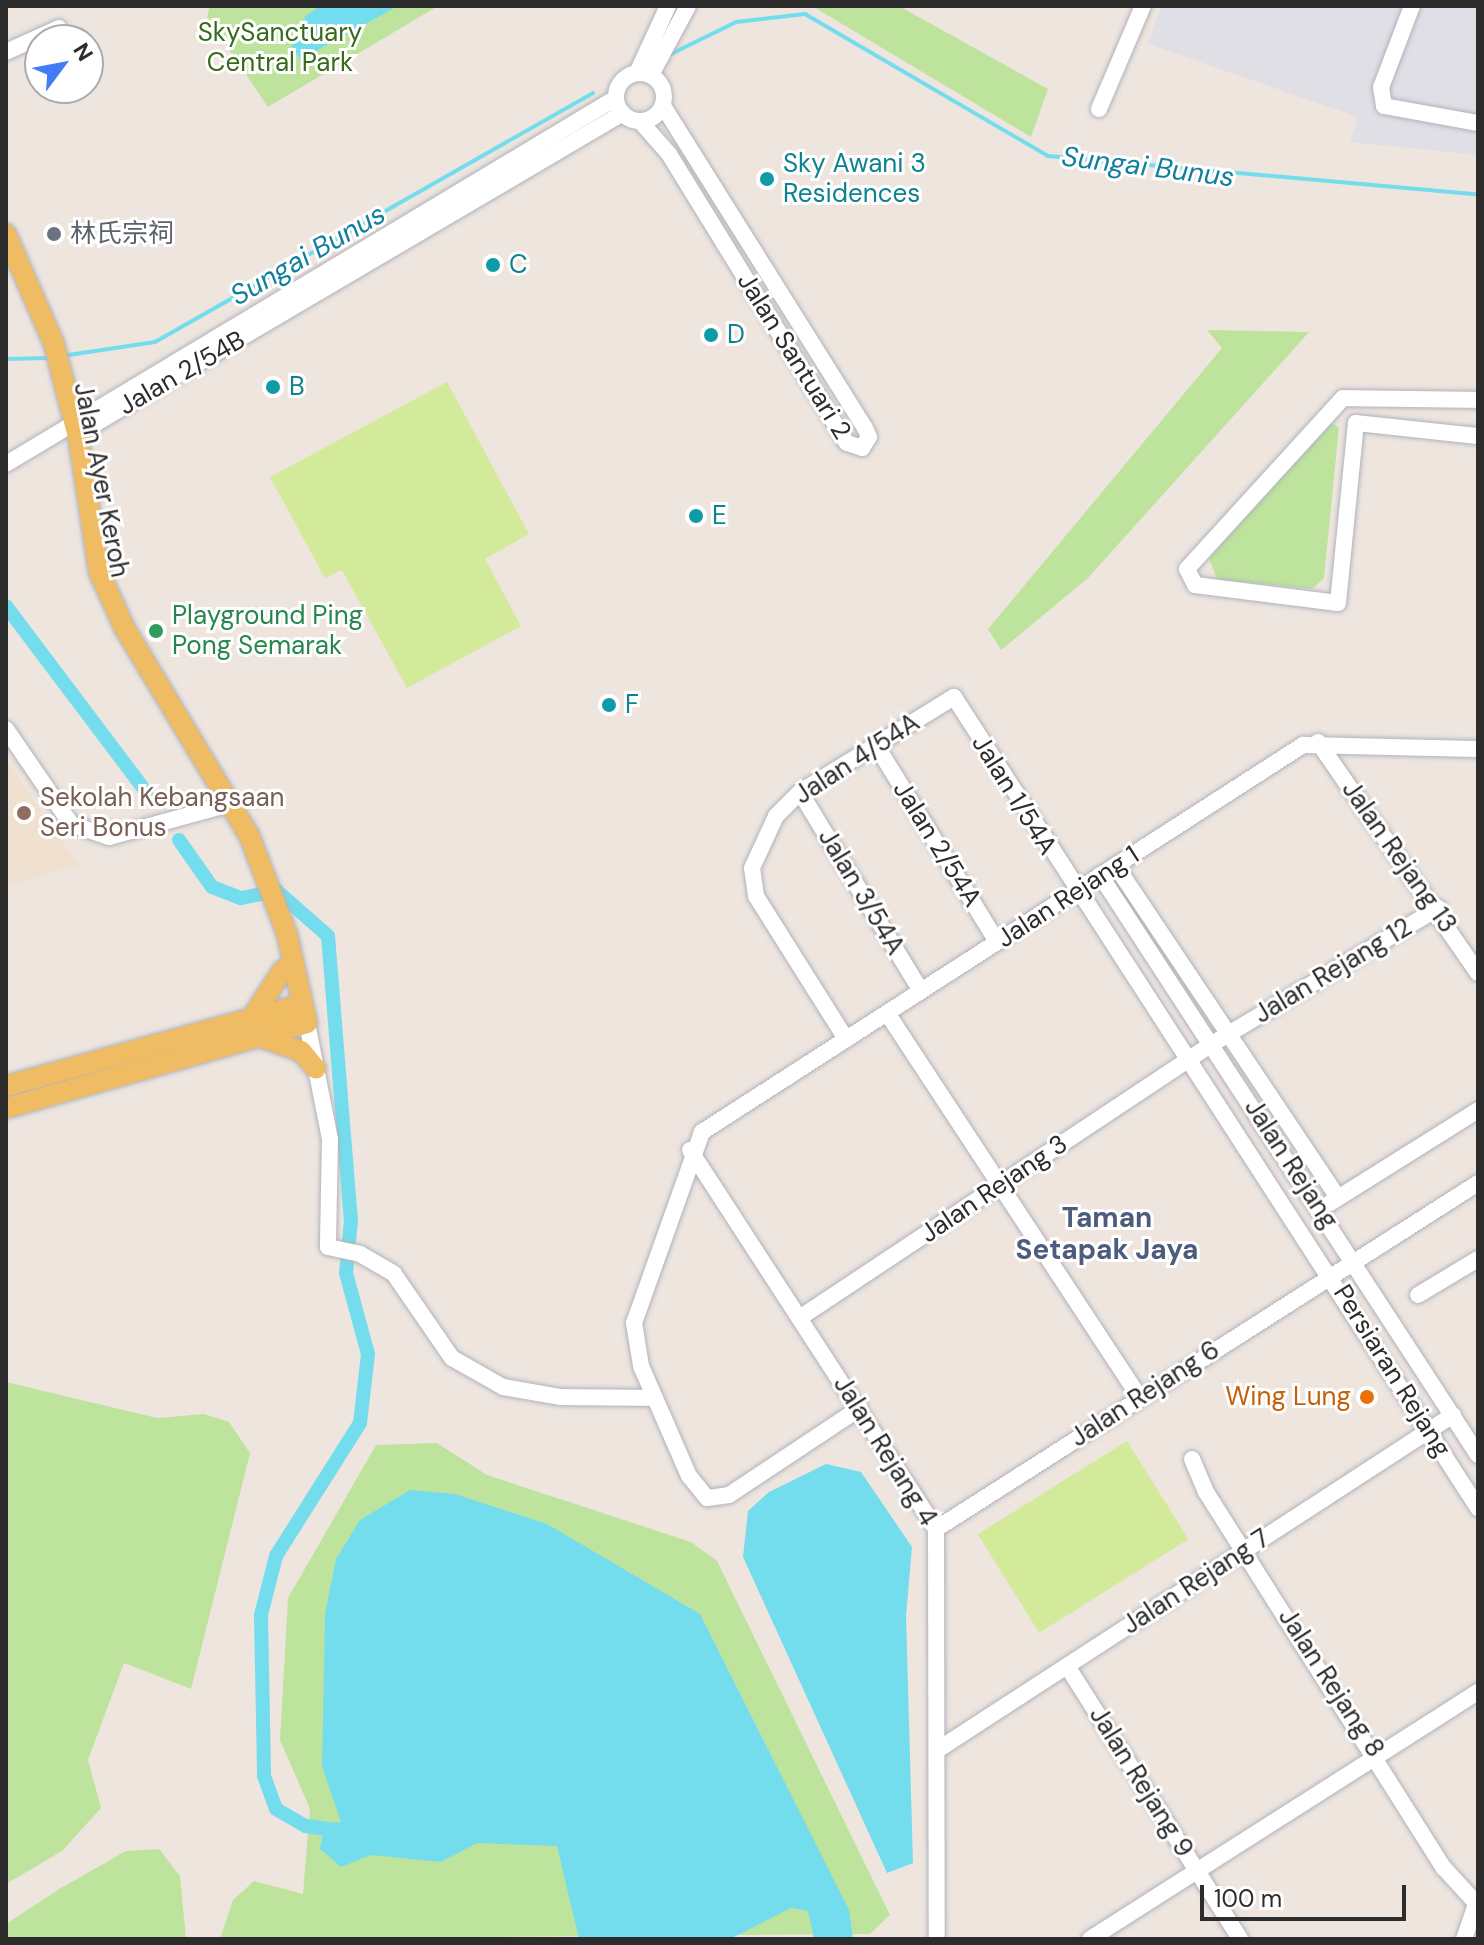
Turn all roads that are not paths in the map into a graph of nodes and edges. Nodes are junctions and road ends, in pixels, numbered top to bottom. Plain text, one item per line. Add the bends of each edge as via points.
1 (668, 6) edge
2 (688, 6) edge
3 (1143, 6) edge
4 (1412, 6) edge
5 (644, 74) junction
6 (620, 106) junction
7 (663, 106) junction
8 (1099, 109) dead end
9 (640, 121) junction
10 (1478, 123) edge
11 (6, 234) edge
12 (1343, 398) junction
13 (1478, 400) edge
14 (1356, 423) junction
15 (71, 426) junction
16 (1478, 436) edge
17 (6, 464) edge
18 (954, 697) joint
19 (6, 729) edge
20 (1318, 742) junction
21 (876, 745) junction
22 (1478, 749) edge
23 (800, 792) junction
24 (228, 805) junction
25 (1116, 866) junction
26 (1100, 875) junction
27 (267, 892) junction
28 (1074, 892) junction
29 (1438, 908) junction
30 (997, 942) junction
31 (283, 970) junction
32 (1478, 973) edge
33 (921, 991) junction
34 (887, 1013) junction
35 (300, 1019) junction
36 (254, 1028) junction
37 (1229, 1034) junction
38 (846, 1039) junction
39 (1212, 1044) junction
40 (1188, 1060) junction
41 (316, 1069) junction
42 (6, 1086) edge
43 (6, 1108) edge
44 (1478, 1110) edge
45 (690, 1150) junction
46 (1478, 1183) edge
47 (1000, 1185) junction
48 (1338, 1198) junction
49 (1320, 1209) junction
50 (1478, 1259) edge
51 (1354, 1261) junction
52 (1332, 1275) junction
53 (1418, 1295) dead end
54 (801, 1317) junction
55 (641, 1366) junction
56 (619, 1395) junction
57 (1139, 1397) junction
58 (655, 1398) junction
59 (860, 1408) junction
60 (1453, 1415) junction
61 (1429, 1430) junction
62 (1478, 1455) edge
63 (1192, 1459) dead end
64 (1478, 1508) edge
65 (936, 1529) junction
66 (1244, 1550) junction
67 (1067, 1666) junction
68 (1478, 1692) edge
69 (939, 1749) junction
70 (1377, 1752) junction
71 (1197, 1871) junction
72 (1477, 1900) edge
73 (937, 1939) edge
74 (1090, 1939) edge
75 (1240, 1939) edge
76 (1464, 1939) edge

1 - 5 street
2 - 5 street via 660,57
3 - 8 street
4 - 10 street via 1381,87 1384,106 1396,114
5 - 6 street via 623,81
5 - 7 street via 664,92
6 - 9 street
6 - 15 street, Jalan 2/54B
7 - 9 street
7 - 9 street, Jalan Santuari 2 via 865,428 869,437 862,448 847,443 669,154
11 - 15 main road, Jalan Ayer Keroh via 42,317
12 - 13 street
12 - 14 street
12 - 14 street via 1187,569 1195,585 1338,603
14 - 16 street
15 - 17 street, Jalan 2/54B
15 - 24 main road, Jalan Ayer Keroh via 99,572 154,681
18 - 21 street, Jalan 4/54A
18 - 28 street, Jalan 1/54A
19 - 24 street via 71,824 109,837
20 - 22 street, Jalan Rejang 1
20 - 25 street, Jalan Rejang 1 via 1303,745
20 - 29 street, Jalan Rejang 13
21 - 23 street, Jalan 4/54A
21 - 30 street, Jalan 2/54A
23 - 33 street, Jalan 3/54A
23 - 38 street, Jalan 4/54A via 770,826 751,883
24 - 27 main road, Jalan Ayer Keroh
25 - 26 street, Jalan Rejang 1
25 - 37 street
26 - 28 street, Jalan Rejang 1
26 - 39 street, Jalan Rejang
27 - 31 main road, Jalan Ayer Keroh
27 - 35 main road, Jalan Ayer Keroh
28 - 30 street, Jalan Rejang 1
28 - 40 street, Jalan 1/54A
29 - 32 street, Jalan Rejang 13
29 - 37 street, Jalan Rejang 12
30 - 33 street, Jalan Rejang 1
31 - 35 main road, Jalan Ayer Keroh
31 - 36 main road
33 - 34 street, Jalan Rejang 1
34 - 38 street, Jalan Rejang 1
34 - 47 street
35 - 36 main road
35 - 41 street, Jalan Ayer Keroh
36 - 41 main road via 301,1051
36 - 42 main road
36 - 43 main road
37 - 39 street, Jalan Rejang 12
37 - 48 street
38 - 45 street, Jalan Rejang 1 via 702,1132
39 - 40 street, Jalan Rejang 3
39 - 49 street, Jalan Rejang
40 - 47 street, Jalan Rejang 3
40 - 52 street, Persiaran Rejang
41 - 56 street, Jalan Ayer Keroh via 330,1139 325,1244 360,1254 394,1274 452,1358 503,1387 561,1397
44 - 48 street
45 - 54 street, Jalan Rejang 4
45 - 55 street via 634,1323
46 - 51 street, Jalan Rejang 6
47 - 54 street, Jalan Rejang 3
47 - 57 street
48 - 49 street
49 - 51 street, Jalan Rejang
50 - 53 street
51 - 52 street, Jalan Rejang 6
51 - 60 street, Jalan Rejang
52 - 57 street, Jalan Rejang 6
52 - 61 street, Persiaran Rejang
54 - 59 street, Jalan Rejang 4
55 - 56 street
55 - 58 street
56 - 58 street
57 - 65 street, Jalan Rejang 6
58 - 59 street via 689,1476 707,1498 729,1495
59 - 65 street, Jalan Rejang 4
60 - 61 street, Jalan Rejang 7
60 - 62 street, Jalan Rejang
61 - 64 street, Persiaran Rejang
61 - 66 street, Jalan Rejang 7
63 - 66 street, Jalan Rejang 8
65 - 69 street, Jalan Rejang 4
66 - 67 street, Jalan Rejang 7
66 - 70 street, Jalan Rejang 8
67 - 69 street, Jalan Rejang 7
67 - 71 street, Jalan Rejang 9
68 - 70 street
69 - 73 street, Jalan Rejang 4
70 - 71 street
70 - 72 street, Jalan Rejang 8 via 1444,1868
71 - 74 street
71 - 75 street, Jalan Rejang 9
72 - 76 street

